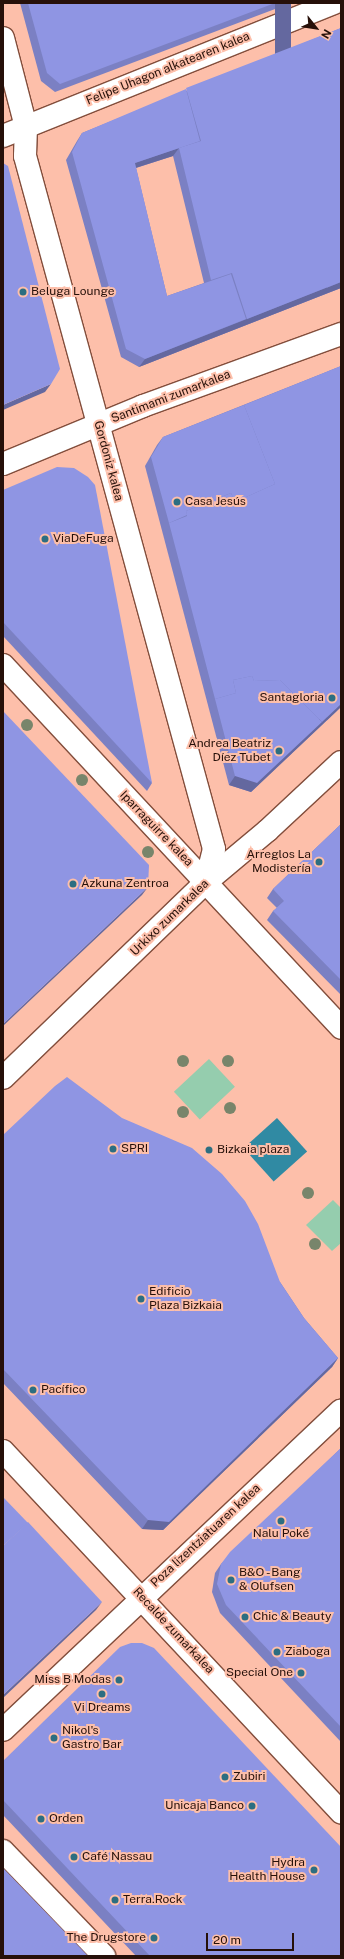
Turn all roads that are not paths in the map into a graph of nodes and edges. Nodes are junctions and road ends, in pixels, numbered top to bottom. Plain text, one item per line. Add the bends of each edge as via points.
1 (334, 3) edge
2 (3, 38) edge
3 (26, 127) junction
4 (3, 136) edge
5 (341, 334) edge
6 (98, 424) junction
7 (3, 464) edge
8 (3, 665) edge
9 (341, 762) edge
10 (206, 882) junction
11 (341, 1028) edge
12 (3, 1078) edge
13 (341, 1410) edge
14 (3, 1451) edge
15 (141, 1597) junction
16 (3, 1730) edge
17 (341, 1812) edge
18 (3, 1851) edge
19 (104, 1956) edge

1 - 3 street, Felipe Uhagon alkatearen kalea
2 - 3 street, Gordoniz kalea
3 - 4 street, Felipe Uhagon alkatearen kalea
3 - 6 street, Gordoniz kalea via 25,156
5 - 6 street, Santimami zumarkalea
6 - 7 street, Santimami zumarkalea
6 - 10 street, Gordoniz kalea via 214,849
8 - 10 street, Iparraguirre kalea
9 - 10 street, Urkixo zumarkalea via 267,831
10 - 11 street, Iparraguirre kalea
10 - 12 street, Urkixo zumarkalea
13 - 15 street, Poza lizentziatuaren kalea
14 - 15 street, Recalde zumarkalea
15 - 16 street, Poza lizentziatuaren kalea
15 - 17 street, Recalde zumarkalea
18 - 19 street

